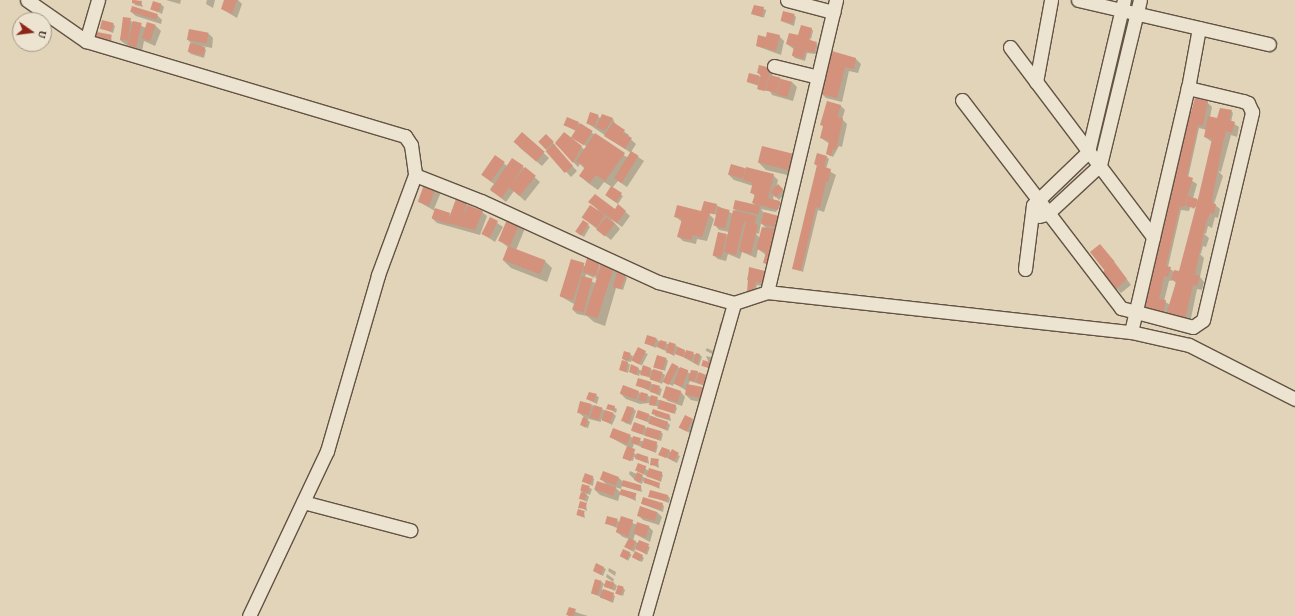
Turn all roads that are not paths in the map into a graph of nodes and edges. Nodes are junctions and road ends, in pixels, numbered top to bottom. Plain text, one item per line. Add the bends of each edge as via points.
1 (27, 0) edge
2 (98, 0) edge
3 (787, 0) edge
4 (1051, 0) edge
5 (1078, 0) edge
6 (1123, 5) edge
7 (835, 6) edge
8 (1138, 6) edge
9 (1199, 28) junction
10 (86, 41) junction
11 (1269, 44) dead end
12 (1010, 47) dead end
13 (774, 66) dead end
14 (818, 77) junction
15 (1036, 82) junction
16 (1188, 88) junction
17 (962, 100) dead end
18 (1088, 152) junction
19 (1100, 165) junction
20 (415, 175) junction
21 (1038, 201) junction
22 (1047, 214) junction
23 (1033, 217) junction
24 (1154, 236) junction
25 (1025, 269) dead end
26 (767, 292) junction
27 (734, 303) junction
28 (1136, 312) junction
29 (1131, 332) junction
30 (1295, 399) edge
31 (303, 502) junction
32 (410, 530) dead end
33 (249, 616) edge
34 (645, 616) edge

1 - 10 street
2 - 10 street
3 - 7 street
4 - 15 street
5 - 6 street
6 - 8 street
6 - 18 street
7 - 14 street
8 - 9 street
8 - 19 street
9 - 11 street
9 - 16 street
10 - 20 street via 405,136 411,145
12 - 15 street
13 - 14 street
14 - 26 street
15 - 18 street
16 - 24 street
16 - 28 street via 1243,101 1251,107 1251,116 1203,320 1193,327
17 - 21 street
18 - 19 street
18 - 21 street
19 - 22 street
19 - 24 street
20 - 27 street via 481,201 658,282
20 - 31 street via 378,275 327,451
21 - 22 street
21 - 23 street via 1032,208
22 - 23 street
22 - 28 street via 1120,307
23 - 25 street
24 - 28 street
26 - 27 street
26 - 29 street
27 - 34 street
28 - 29 street
29 - 30 street via 1190,345
31 - 32 street
31 - 33 street

